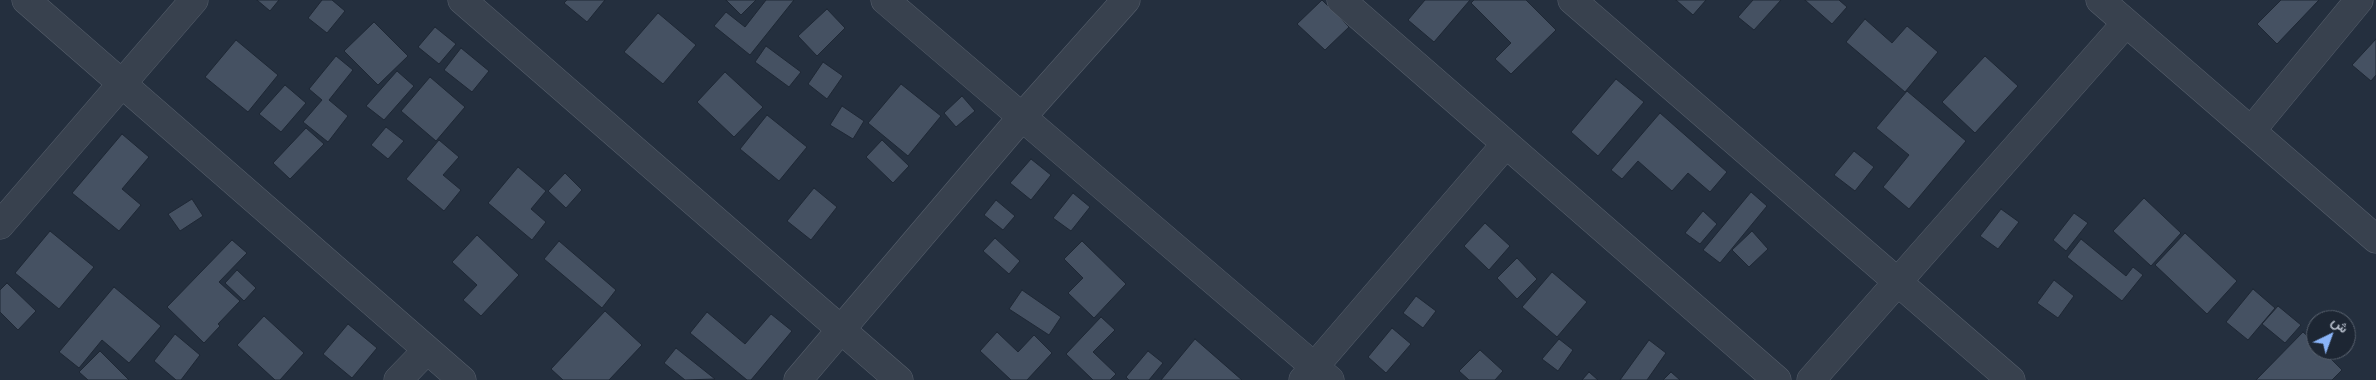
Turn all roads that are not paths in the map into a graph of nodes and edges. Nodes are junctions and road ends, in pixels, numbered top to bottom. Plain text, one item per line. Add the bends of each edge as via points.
1 (26, 0) edge
2 (194, 0) edge
3 (462, 0) edge
4 (885, 0) edge
5 (1126, 0) edge
6 (1341, 0) edge
7 (1572, 0) edge
8 (2100, 0) edge
9 (2359, 0) edge
10 (2126, 23) junction
11 (122, 83) junction
12 (1021, 118) junction
13 (2251, 131) junction
14 (1505, 145) junction
15 (0, 225) edge
16 (2376, 239) edge
17 (1898, 284) junction
18 (840, 330) junction
19 (427, 350) junction
20 (1316, 376) edge
21 (398, 380) edge
22 (462, 380) edge
23 (798, 380) edge
24 (899, 380) edge
25 (1777, 380) edge
26 (1811, 380) edge
27 (2011, 380) edge

1 - 11 street
2 - 11 street
3 - 18 street
4 - 12 street
5 - 12 street
6 - 14 street
7 - 17 street
8 - 10 street
9 - 13 street
10 - 13 street
10 - 17 street
11 - 15 street
11 - 19 street
12 - 18 street
12 - 20 street
13 - 16 street
14 - 20 street
14 - 25 street
17 - 26 street
17 - 27 street
18 - 23 street
18 - 24 street
19 - 21 street
19 - 22 street

